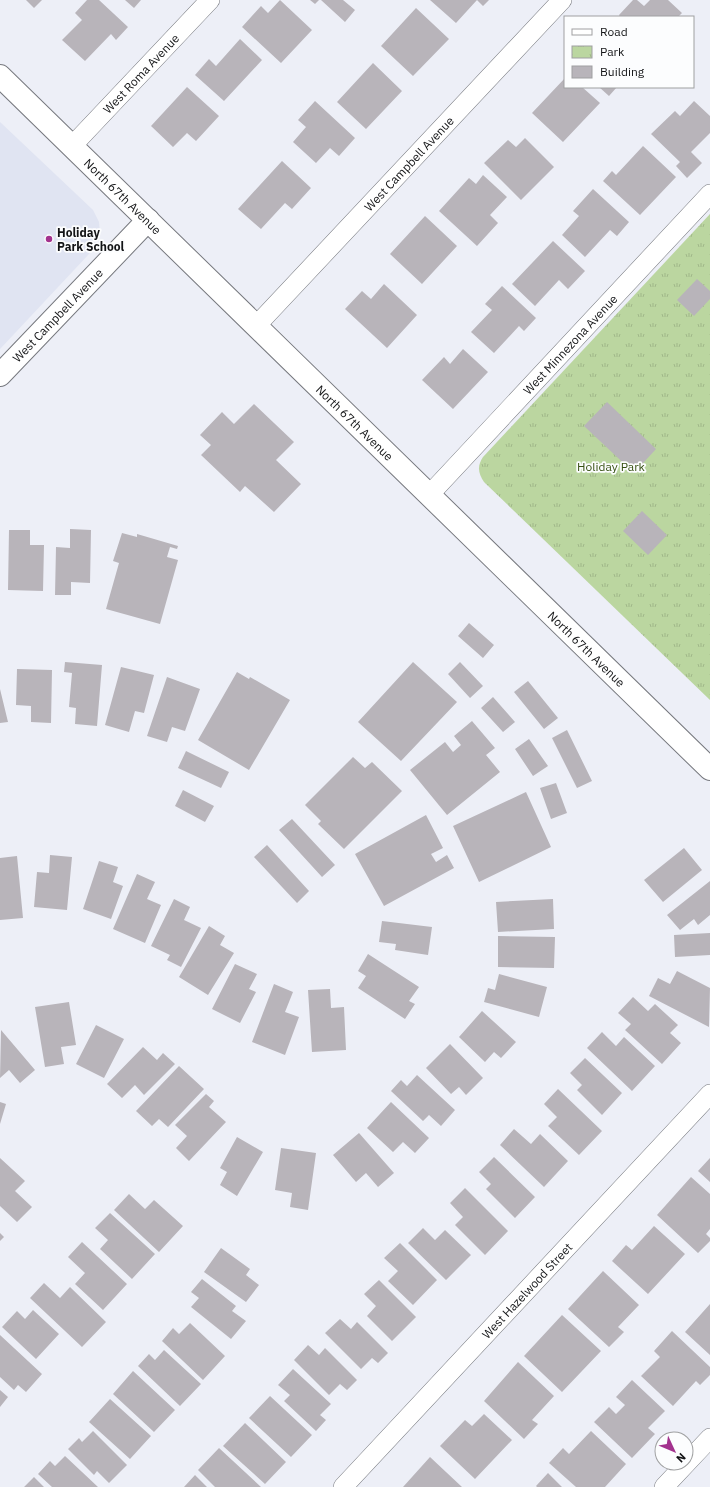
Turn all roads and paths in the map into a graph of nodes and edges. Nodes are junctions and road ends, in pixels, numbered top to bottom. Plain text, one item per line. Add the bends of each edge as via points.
1 (210, 0) edge
2 (562, 0) edge
3 (0, 76) edge
4 (72, 146) junction
5 (710, 194) edge
6 (148, 220) junction
7 (256, 326) junction
8 (0, 375) edge
9 (430, 494) junction
10 (710, 769) edge
11 (710, 1094) edge
12 (710, 1438) edge
13 (343, 1487) edge
14 (664, 1487) edge

1 - 4 street, West Roma Avenue
2 - 7 street, West Campbell Avenue
3 - 4 main road, North 67th Avenue
4 - 6 main road, North 67th Avenue
5 - 9 street, West Minnezona Avenue
6 - 7 main road, North 67th Avenue
6 - 8 main road, West Campbell Avenue
7 - 9 main road, North 67th Avenue
9 - 10 main road, North 67th Avenue
11 - 13 street, West Hazelwood Street
12 - 14 street

